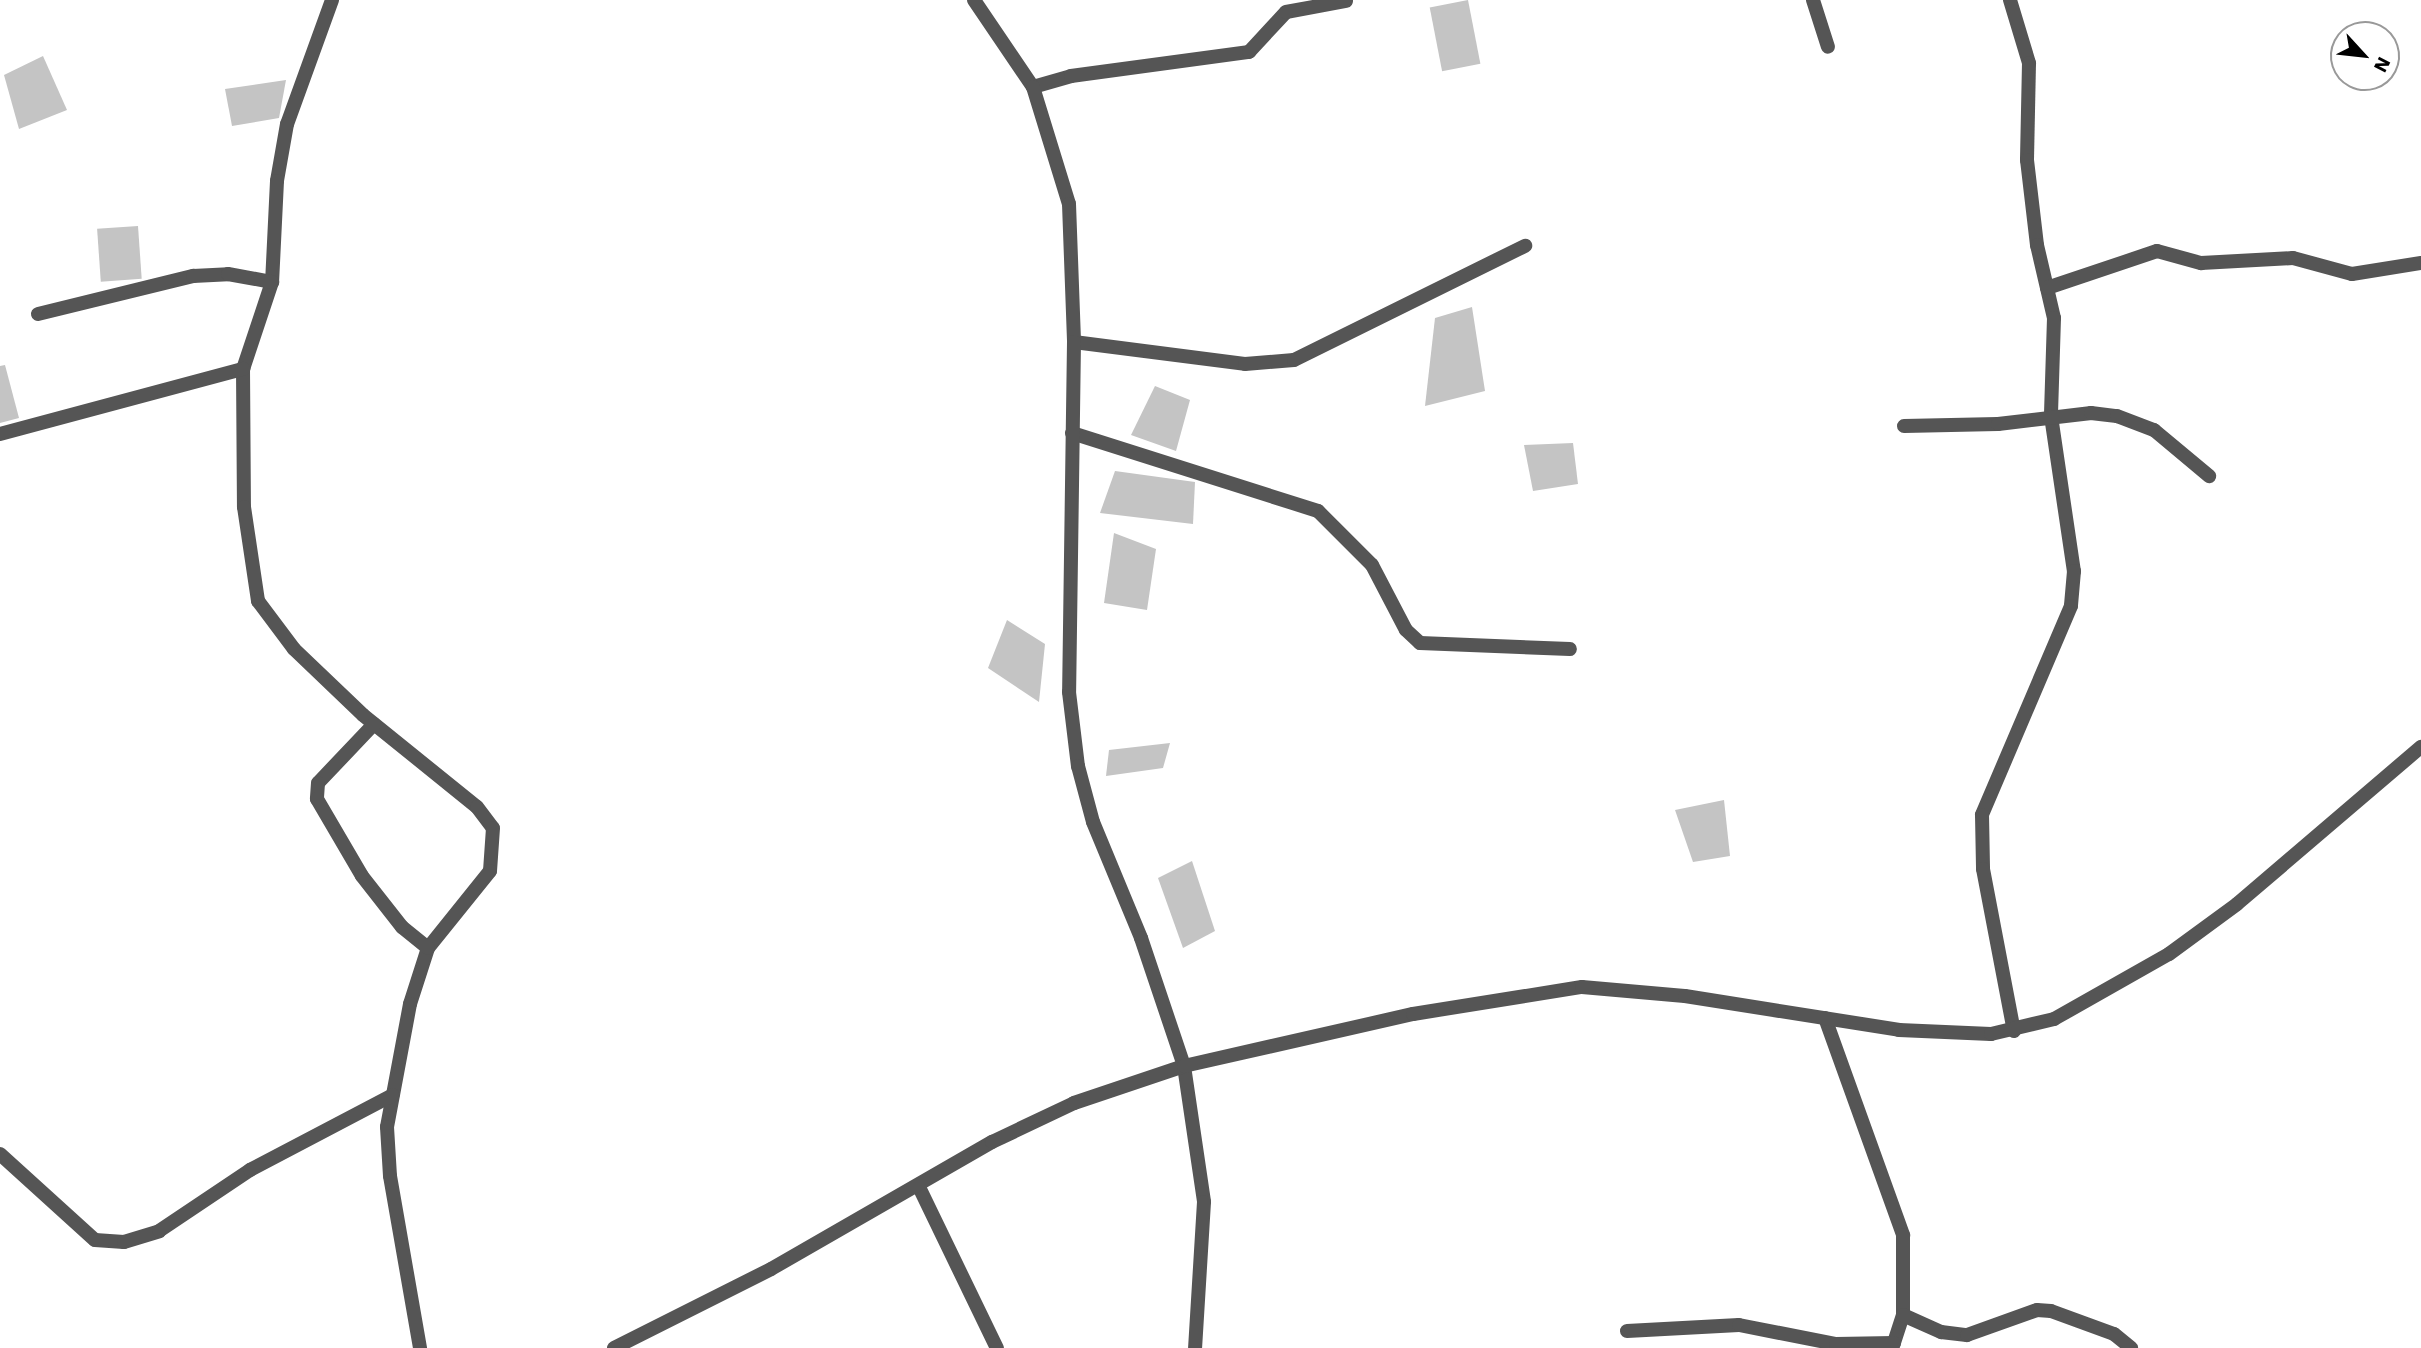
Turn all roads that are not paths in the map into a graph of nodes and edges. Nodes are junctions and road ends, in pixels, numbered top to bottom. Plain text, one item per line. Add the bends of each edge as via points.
1 (332, 0) edge
2 (974, 0) edge
3 (1813, 0) edge
4 (2010, 0) edge
5 (1346, 1) edge
6 (1828, 47) dead end
7 (1032, 87) junction
8 (1525, 246) dead end
9 (2421, 263) edge
10 (272, 282) junction
11 (2047, 288) junction
12 (38, 314) dead end
13 (1074, 342) junction
14 (243, 369) junction
15 (2051, 416) junction
16 (1904, 426) dead end
17 (1072, 433) junction
18 (0, 434) edge
19 (2209, 476) dead end
20 (1570, 649) dead end
21 (374, 724) junction
22 (2421, 747) edge
23 (428, 948) junction
24 (1825, 1018) junction
25 (2014, 1031) junction
26 (1184, 1066) junction
27 (393, 1095) junction
28 (0, 1154) edge
29 (919, 1187) junction
30 (1903, 1315) junction
31 (1628, 1331) dead end
32 (1893, 1345) edge
33 (420, 1348) edge
34 (614, 1348) edge
35 (997, 1348) edge
36 (1195, 1348) edge
37 (2131, 1348) edge

1 - 10 street via 287,124 277,181
2 - 7 street
3 - 6 street
4 - 11 street via 2029,63 2027,160
5 - 7 street via 1286,12 1249,52 1071,76
7 - 13 street via 1069,204
8 - 13 street via 1294,360 1245,364
9 - 11 street via 2352,274 2293,258 2201,263 2157,251
10 - 12 street via 228,274 193,276
10 - 14 street
11 - 15 street via 2054,318
13 - 17 street
14 - 18 street
14 - 21 street via 244,507 258,601 294,649
15 - 16 street via 1998,424
15 - 19 street via 2117,416 2154,430
15 - 25 street via 2074,571 2071,606 1982,815 1983,869
17 - 20 street via 1318,511 1372,565 1406,630 1420,643
17 - 26 street via 1069,692 1078,766 1093,822 1141,938
21 - 23 street via 318,783 317,799 362,876 402,927
21 - 23 street via 477,807 493,828 490,871
22 - 25 street via 2237,904 2169,954 2079,1007
23 - 27 street via 410,1004
24 - 25 street via 1899,1030
24 - 26 street via 1685,996 1582,987 1413,1014
24 - 30 street via 1903,1236
26 - 29 street via 1074,1103 992,1142
26 - 36 street via 1204,1202
27 - 28 street via 250,1170 159,1231 124,1242 95,1240
27 - 33 street via 387,1127 390,1176
29 - 34 street
29 - 35 street
30 - 32 street
30 - 37 street via 1941,1332 1967,1335 2037,1310 2051,1311 2114,1334
31 - 32 street via 1740,1325 1836,1344

